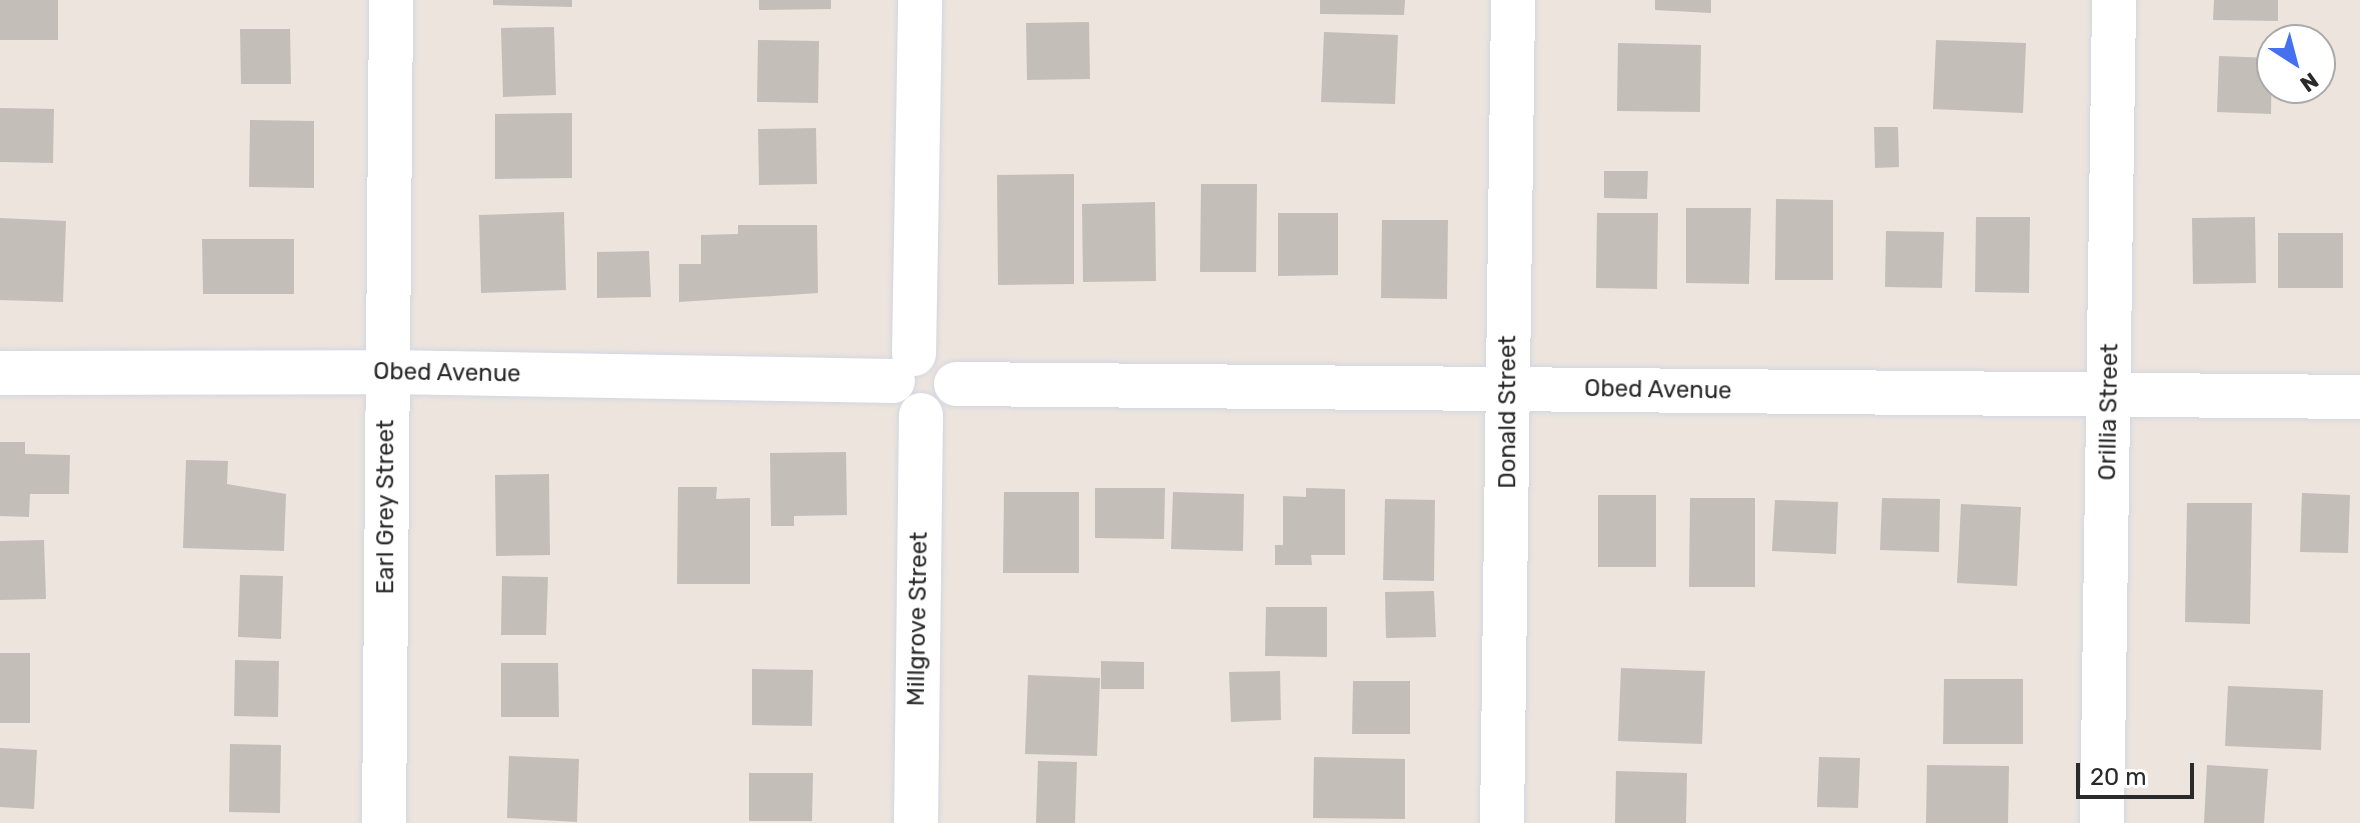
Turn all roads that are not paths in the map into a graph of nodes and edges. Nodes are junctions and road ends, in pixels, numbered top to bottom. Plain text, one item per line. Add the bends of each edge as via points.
1 (391, 0) edge
2 (920, 0) edge
3 (1513, 0) edge
4 (2114, 0) edge
5 (904, 368) junction
6 (387, 372) junction
7 (0, 373) edge
8 (956, 384) junction
9 (1510, 389) junction
10 (2110, 395) junction
11 (2360, 397) edge
12 (921, 415) junction
13 (384, 823) edge
14 (916, 823) edge
15 (1502, 823) edge
16 (2102, 823) edge

1 - 6 street, Earl Grey Street
2 - 5 street
3 - 9 street, Donald Street
4 - 10 street, Orillia Street
5 - 6 street, Obed Avenue
5 - 8 street via 943,359
5 - 12 street via 897,400
6 - 7 street, Obed Avenue
6 - 13 street, Earl Grey Street
8 - 9 street, Obed Avenue
8 - 12 street via 941,411
9 - 10 street, Obed Avenue
9 - 15 street, Donald Street
10 - 11 street, Obed Avenue
10 - 16 street, Orillia Street
12 - 14 street, Millgrove Street

